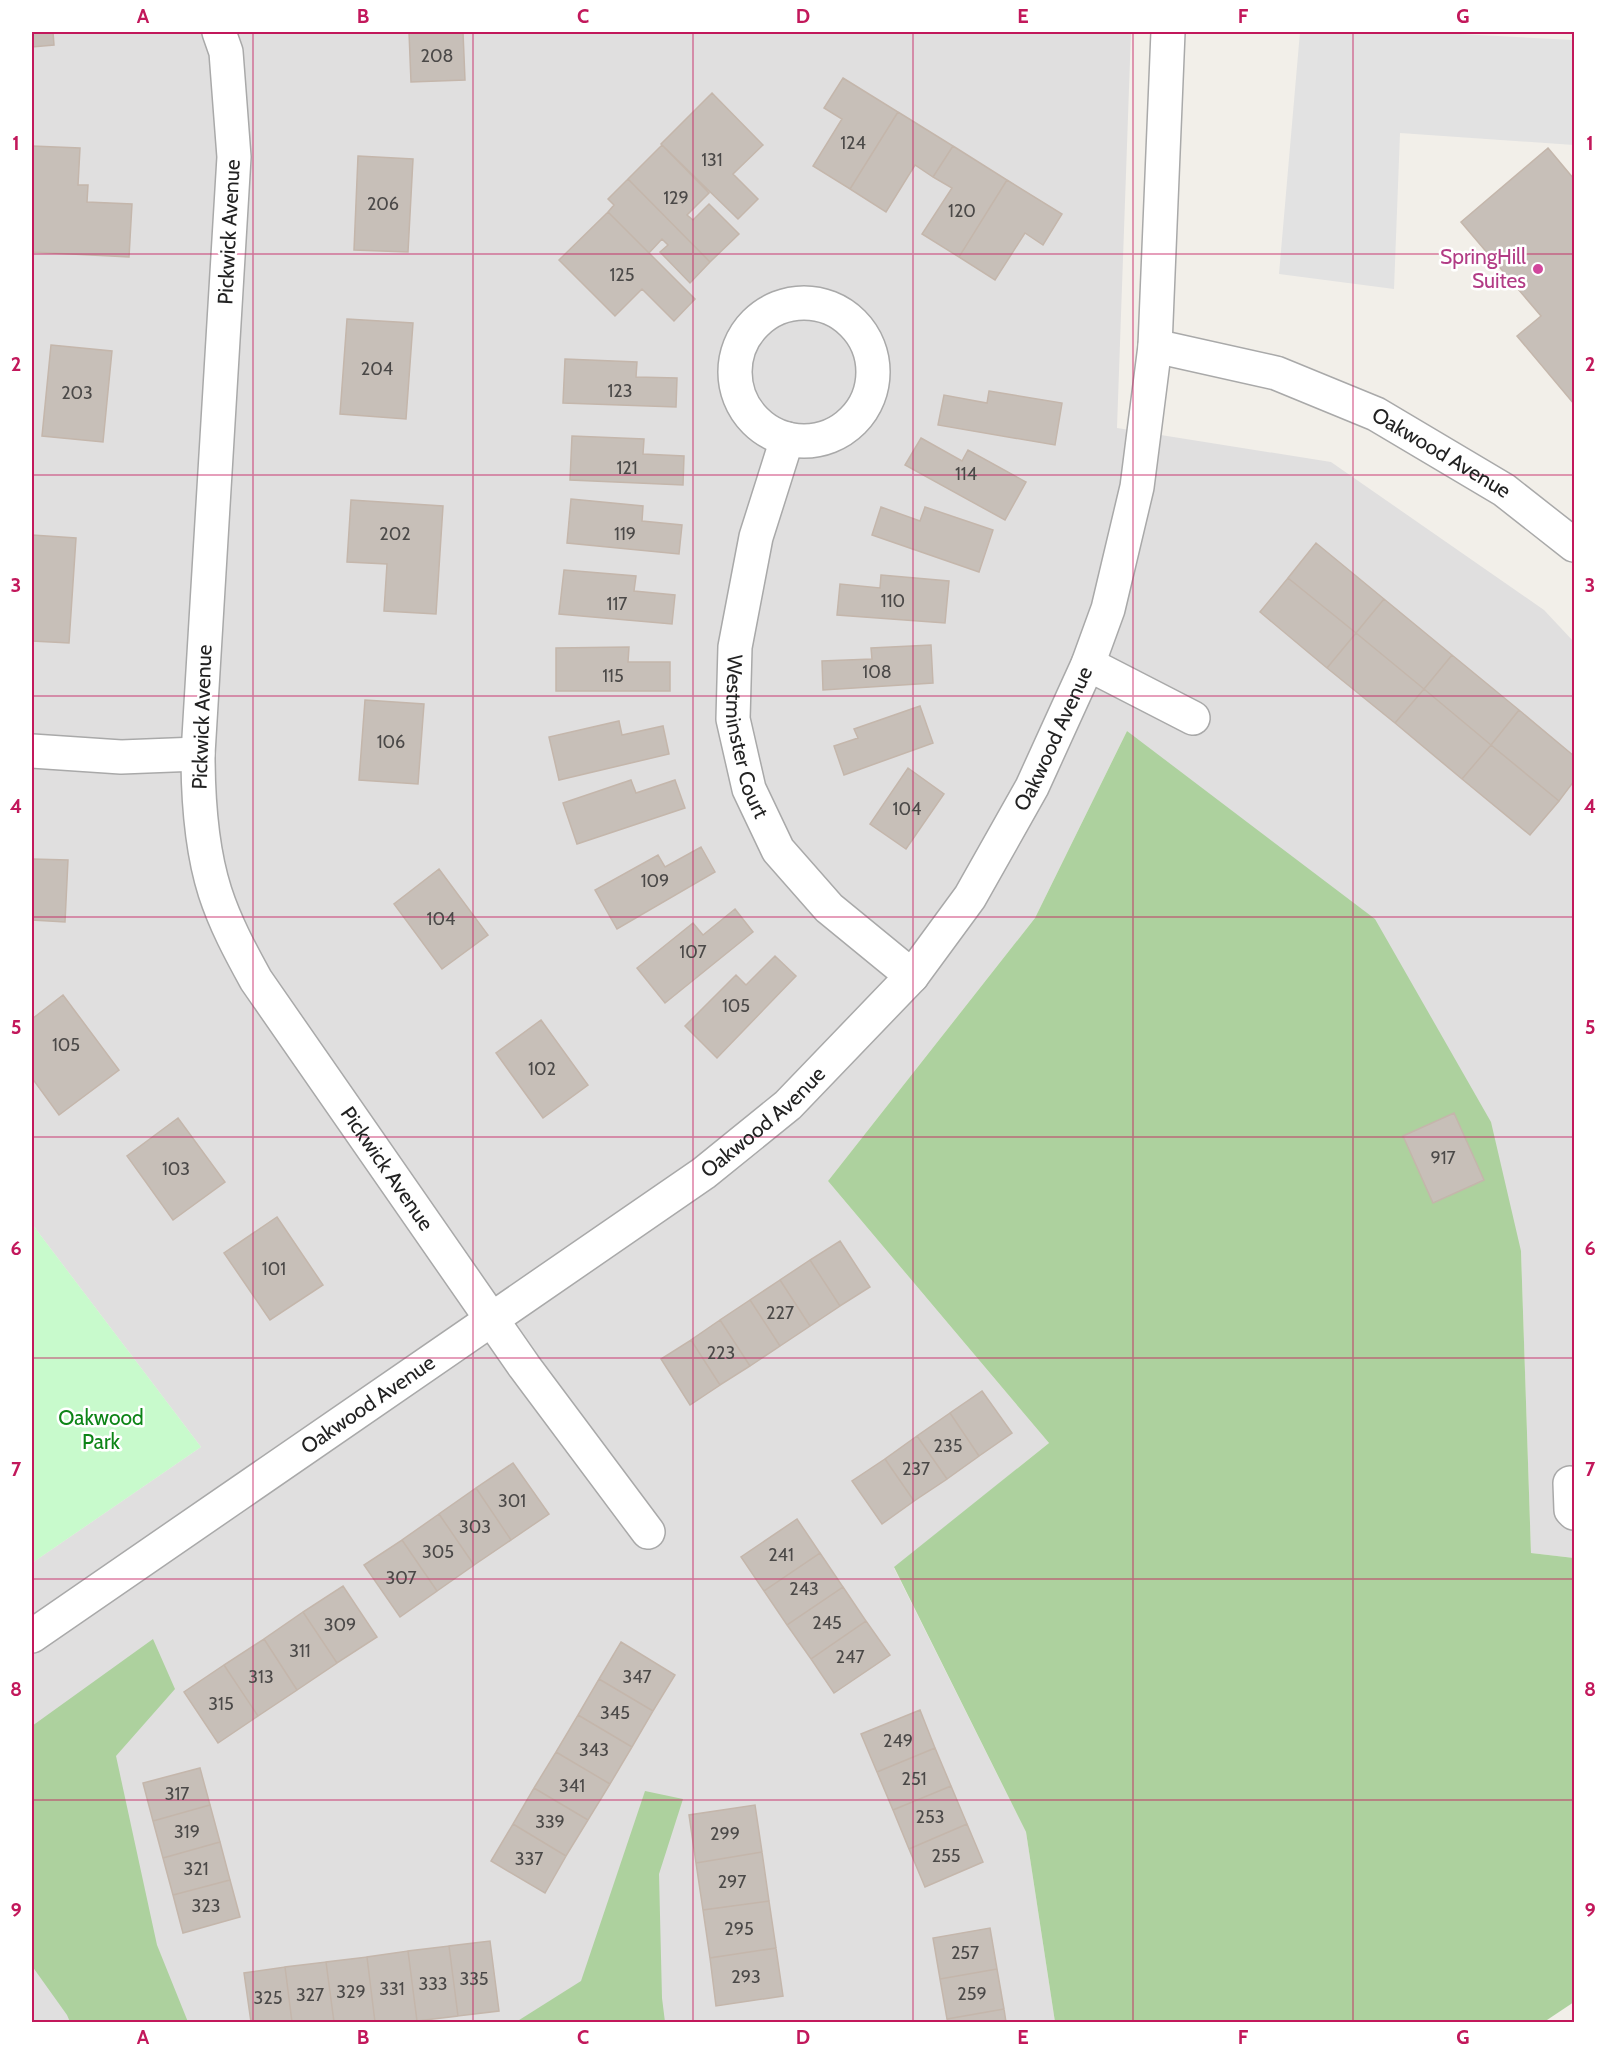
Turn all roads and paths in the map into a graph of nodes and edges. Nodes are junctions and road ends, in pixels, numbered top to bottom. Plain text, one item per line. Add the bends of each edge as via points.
1 (219, 32) edge
2 (1168, 32) edge
3 (1155, 346) junction
4 (788, 439) junction
5 (1575, 545) edge
6 (1088, 664) junction
7 (1193, 718) dead end
8 (32, 751) edge
9 (198, 754) junction
10 (912, 976) junction
11 (492, 1320) junction
12 (648, 1533) dead end
13 (32, 1636) edge

1 - 9 street, Pickwick Avenue via 226,52 234,157
2 - 3 street, Oakwood Avenue
3 - 5 street, Oakwood Avenue via 1276,373 1376,414 1504,490
3 - 6 street, Oakwood Avenue via 1137,487 1108,609
4 - 4 street via 809,441 849,424 863,408 871,388 873,366 868,345 840,312 820,305 796,303 773,310 753,324 740,344 734,368 737,392 748,413 766,430
4 - 10 street, Westminster Court via 754,548 735,647 733,719 749,789 778,850 829,908
6 - 7 street
6 - 10 street, Oakwood Avenue via 1032,787 976,887
8 - 9 street via 121,757
9 - 11 street, Pickwick Avenue via 202,833 215,890 235,942 256,980
10 - 11 street, Oakwood Avenue via 788,1105 704,1173
11 - 12 street, Pickwick Avenue
11 - 13 street, Oakwood Avenue

